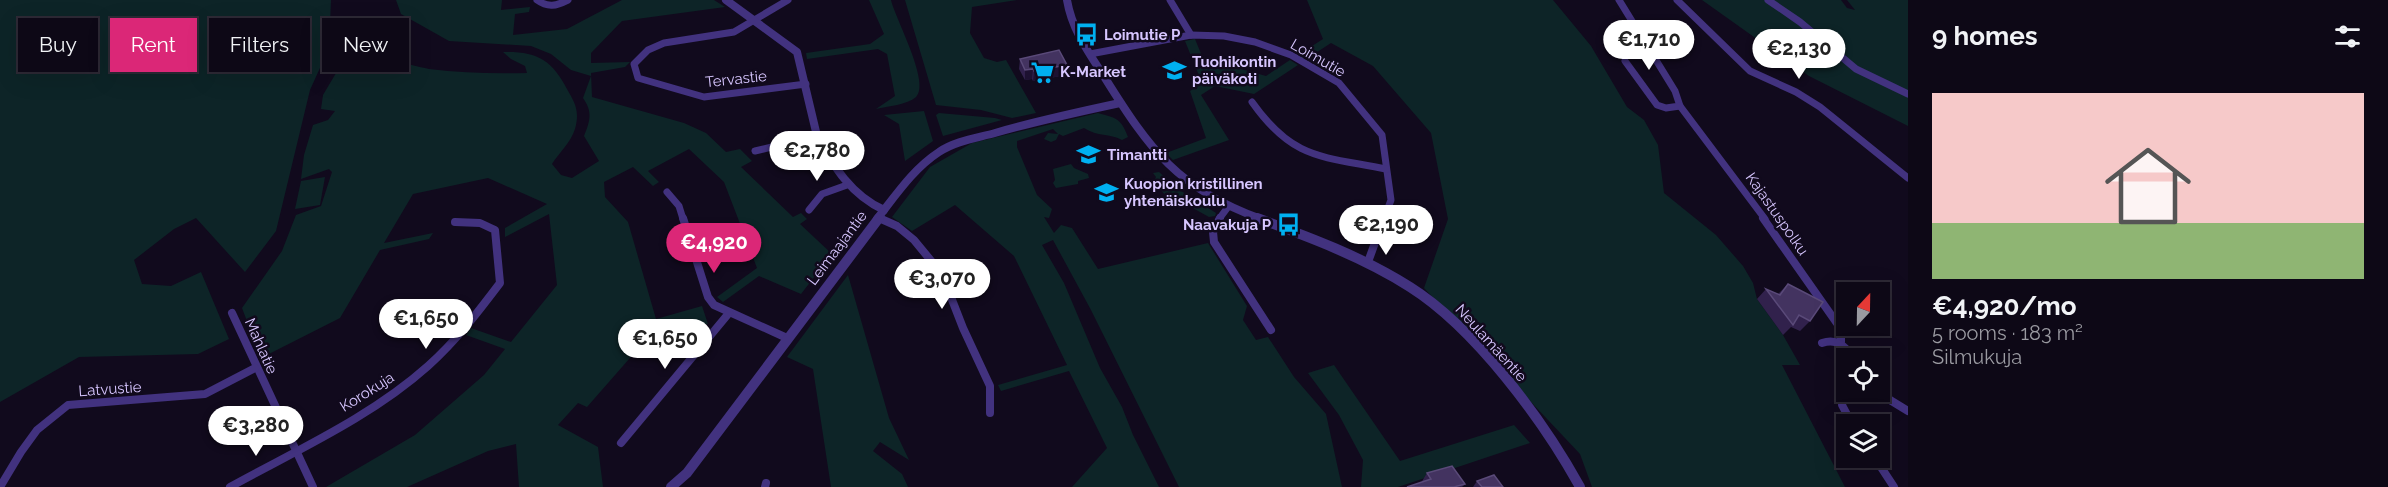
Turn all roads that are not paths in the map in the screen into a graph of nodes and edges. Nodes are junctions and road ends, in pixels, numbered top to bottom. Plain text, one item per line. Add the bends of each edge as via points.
1 (537, 0) edge
2 (568, 0) edge
3 (726, 0) edge
4 (788, 0) edge
5 (1067, 0) edge
6 (1170, 0) edge
7 (1619, 0) edge
8 (1677, 0) edge
9 (1768, 0) edge
10 (754, 20) junction
11 (1191, 35) junction
12 (1090, 54) junction
13 (1625, 61) dead end
14 (806, 84) junction
15 (1908, 94) edge
16 (1252, 102) dead end
17 (1120, 104) junction
18 (1680, 106) junction
19 (817, 136) junction
20 (755, 151) dead end
21 (1386, 169) junction
22 (1908, 178) edge
23 (847, 185) junction
24 (667, 192) dead end
25 (1228, 207) junction
26 (809, 210) dead end
27 (881, 214) junction
28 (455, 222) dead end
29 (1368, 262) junction
30 (231, 313) dead end
31 (729, 313) junction
32 (1270, 330) dead end
33 (788, 338) junction
34 (1841, 342) junction
35 (1822, 343) dead end
36 (1846, 348) edge
37 (255, 368) junction
38 (1890, 400) edge
39 (1908, 411) edge
40 (990, 412) dead end
41 (621, 443) dead end
42 (295, 450) junction
43 (1882, 468) edge
44 (0, 487) edge
45 (230, 487) edge
46 (313, 487) edge
47 (671, 487) edge
48 (1580, 487) edge
49 (1894, 487) edge

1 - 2 street via 549,7
3 - 10 street
4 - 10 street
5 - 12 street, Neulamäentie via 1073,24
6 - 11 street
7 - 18 street, Kajastuspolku via 1675,91
8 - 22 street via 1750,71 1820,107
9 - 15 street via 1808,26 1850,65
10 - 14 street via 798,52
10 - 14 street, Tervastie via 734,32 656,46 634,64 634,72 647,82 704,97
11 - 12 street, Loimutie
11 - 21 street, Loimutie via 1255,42 1291,55 1339,82 1383,135
12 - 17 street, Neulamäentie
13 - 18 street via 1657,105
14 - 19 street
16 - 21 street via 1275,132 1296,147
17 - 25 street, Neulamäentie via 1165,163 1193,187
17 - 27 street, Leimaajantie via 1049,118 941,150 922,164
18 - 34 street, Kajastuspolku via 1841,329
19 - 20 street
19 - 23 street
21 - 29 street, Loimutie via 1391,200
23 - 26 street via 822,194
23 - 27 street
24 - 31 street via 679,207 708,297
25 - 29 street, Neulamäentie
25 - 32 street via 1212,237
27 - 33 street, Leimaajantie
27 - 40 street via 914,240 942,274 990,386
28 - 42 street, Korokuja via 480,223 495,230 500,283 476,315 415,377 383,400
29 - 48 street, Neulamäentie via 1431,301 1456,324 1528,409 1568,463
30 - 37 street, Mahlatie
31 - 33 street
31 - 41 street
33 - 47 street, Leimaajantie via 687,473
34 - 35 street
34 - 36 street, Kajastuspolku
37 - 42 street, Mahlatie
37 - 44 street, Latvustie via 205,394 69,405 41,424
38 - 39 street
42 - 45 street
42 - 46 street, Mahlatie
43 - 49 street

